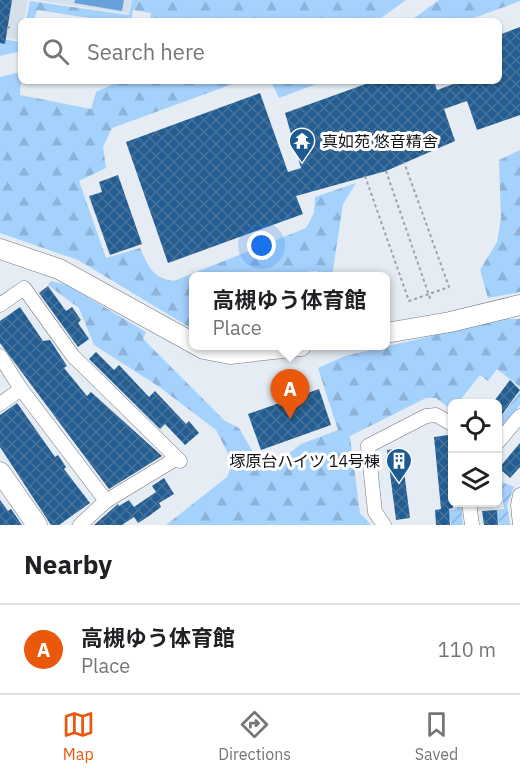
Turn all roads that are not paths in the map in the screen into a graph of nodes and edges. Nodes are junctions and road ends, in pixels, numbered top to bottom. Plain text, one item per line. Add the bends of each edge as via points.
1 (0, 249) edge
2 (0, 304) edge
3 (520, 305) edge
4 (390, 332) edge
5 (189, 341) edge
6 (209, 350) edge
7 (262, 350) edge
8 (0, 356) edge
9 (21, 389) junction
10 (0, 404) edge
11 (520, 416) edge
12 (448, 421) edge
13 (502, 437) edge
14 (0, 472) edge
15 (520, 495) edge
16 (106, 501) junction
17 (470, 507) edge
18 (37, 525) edge
19 (80, 525) edge
20 (384, 525) edge
21 (472, 525) edge
22 (520, 525) edge

1 - 5 street via 65,272
2 - 16 street via 24,288 73,356 179,460
3 - 4 street
6 - 7 street via 231,354
8 - 9 street
9 - 10 street
9 - 16 street
11 - 13 street
12 - 20 street via 436,415 426,416 368,446 375,512
14 - 18 street
15 - 22 street
16 - 19 street
17 - 21 street

